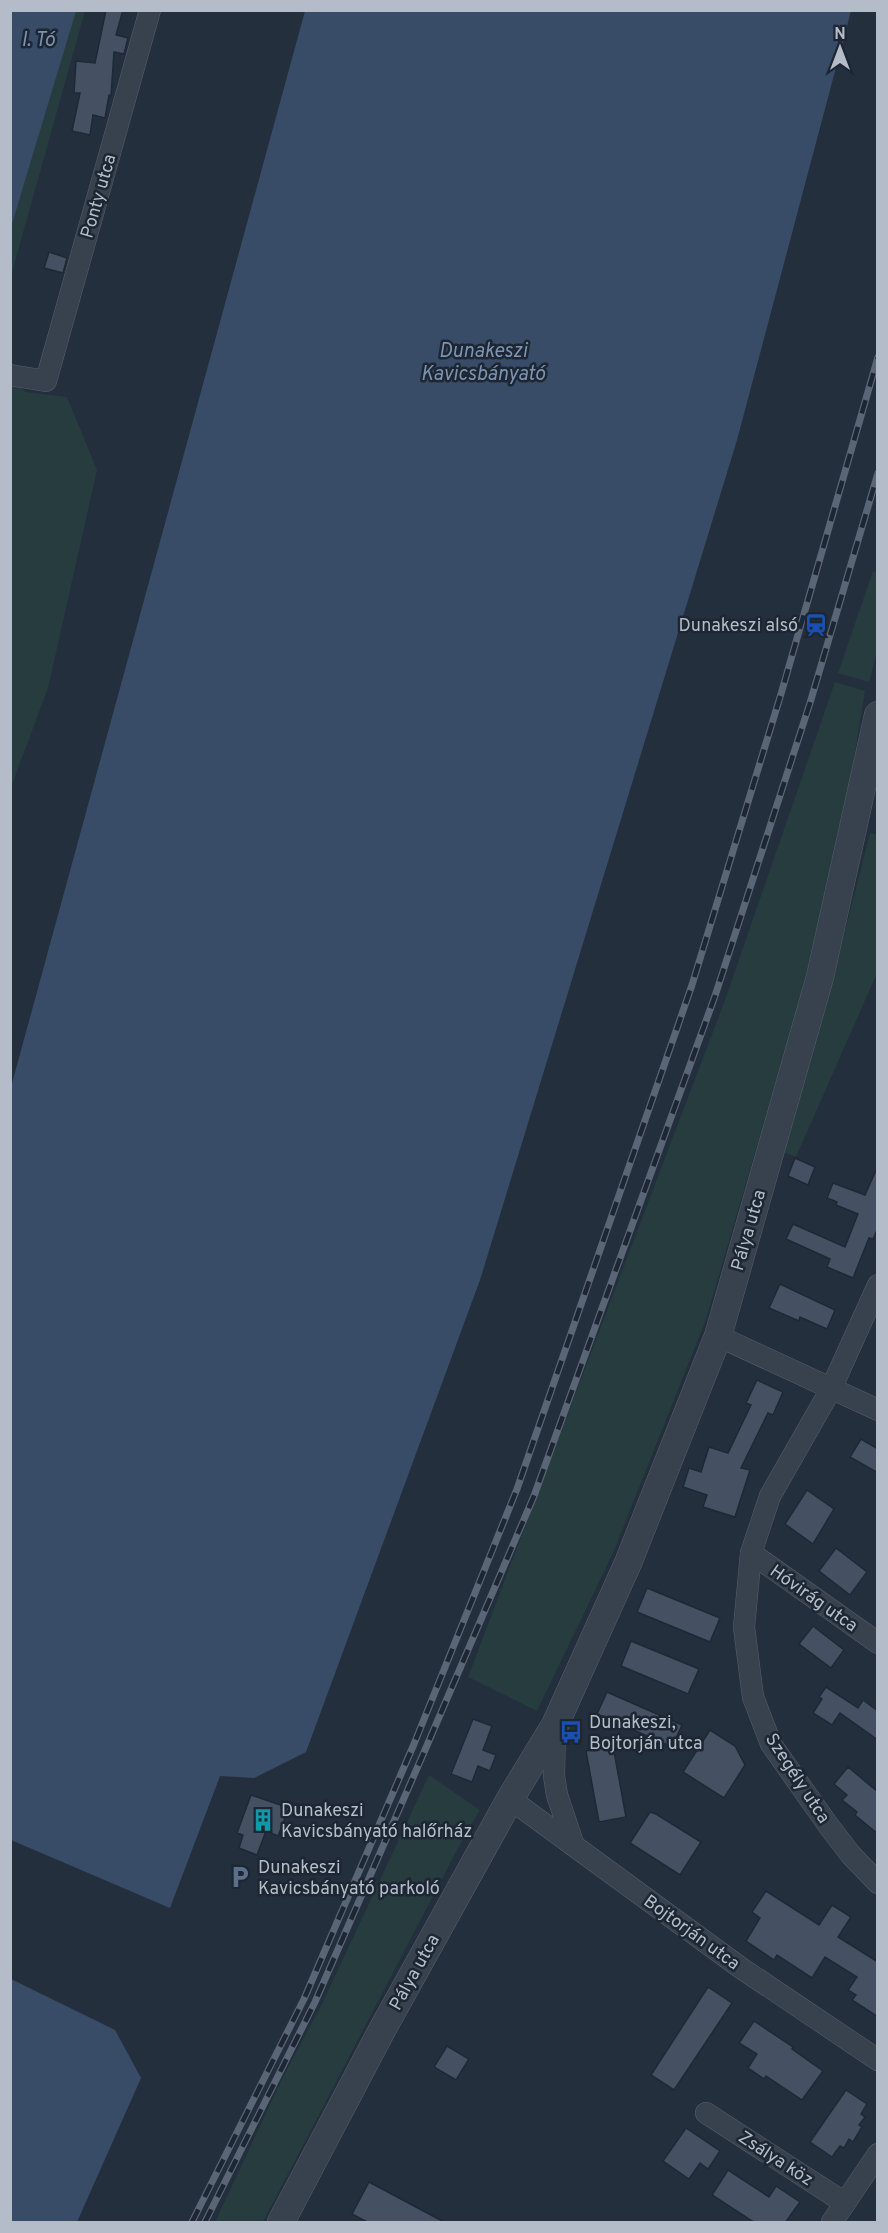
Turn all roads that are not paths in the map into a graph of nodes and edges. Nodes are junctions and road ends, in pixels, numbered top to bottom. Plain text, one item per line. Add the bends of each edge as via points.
1 (150, 10) edge
2 (10, 375) edge
3 (878, 715) edge
4 (878, 1285) edge
5 (718, 1336) junction
6 (831, 1389) junction
7 (878, 1410) edge
8 (751, 1553) junction
9 (878, 1643) edge
10 (555, 1725) junction
11 (510, 1799) junction
12 (561, 1807) junction
13 (541, 1823) junction
14 (574, 1846) junction
15 (878, 1883) edge
16 (878, 2060) edge
17 (706, 2113) dead end
18 (878, 2154) edge
19 (845, 2203) junction
20 (281, 2223) edge
21 (832, 2223) edge

1 - 2 street, Ponty utca via 46,381
3 - 5 street, Pálya utca via 820,977
4 - 6 street, Szegély utca
5 - 6 street
5 - 10 street, Pálya utca via 628,1563
6 - 7 street
6 - 8 street, Szegély utca via 770,1496
8 - 9 street, Hóvirág utca
8 - 15 street, Szegély utca via 744,1627 753,1697 767,1734 798,1785 851,1855
10 - 11 street, Pálya utca
10 - 12 street, Pálya utca via 554,1776
11 - 13 street, Bojtorján utca
11 - 20 street, Pálya utca
12 - 13 street via 555,1818
12 - 14 street, Pálya utca
13 - 14 street, Bojtorján utca
14 - 16 street, Bojtorján utca via 741,1968
17 - 19 street, Zsálya köz
18 - 19 street
19 - 21 street

